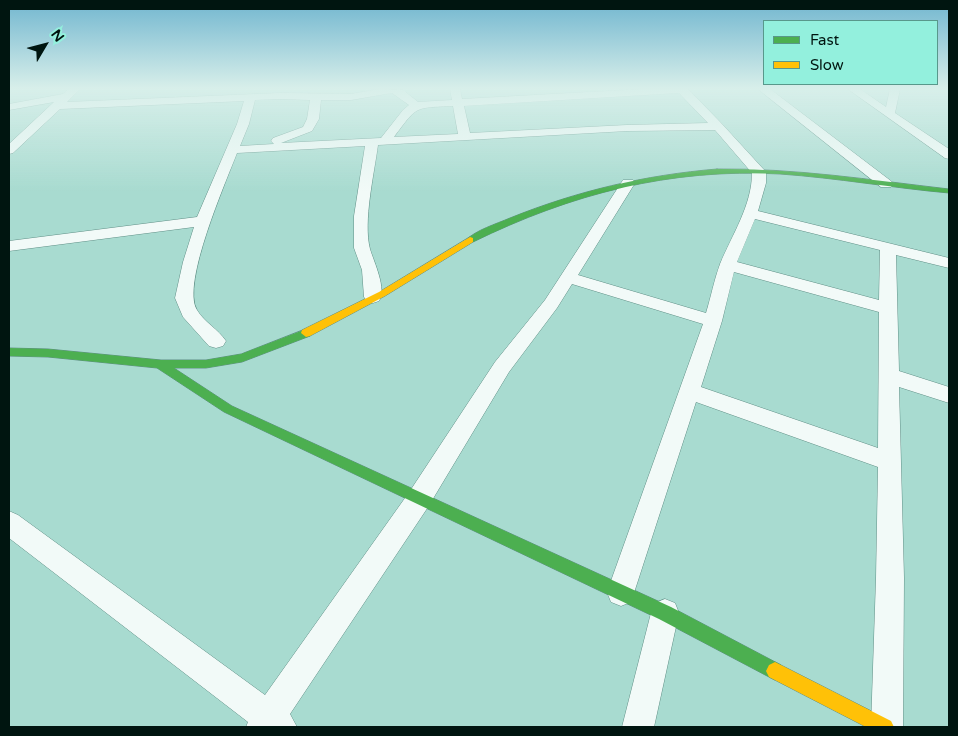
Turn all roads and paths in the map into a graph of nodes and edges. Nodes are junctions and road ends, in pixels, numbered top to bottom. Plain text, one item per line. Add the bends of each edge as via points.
1 (35, 123) edge
2 (243, 123) edge
3 (311, 123) edge
4 (396, 123) edge
5 (462, 123) edge
6 (715, 123) edge
7 (807, 123) edge
8 (906, 123) edge
9 (718, 126) junction
10 (465, 138) junction
11 (14, 139) edge
12 (379, 142) junction
13 (265, 148) junction
14 (9, 150) edge
15 (231, 150) junction
16 (947, 151) edge
17 (759, 172) junction
18 (628, 183) junction
19 (886, 184) junction
20 (949, 191) edge
21 (750, 213) junction
22 (203, 221) junction
23 (9, 246) edge
24 (888, 249) junction
25 (949, 263) edge
26 (728, 265) junction
27 (567, 277) junction
28 (373, 297) junction
29 (887, 308) junction
30 (713, 321) junction
31 (216, 341) dead end
32 (9, 352) edge
33 (162, 366) junction
34 (889, 376) junction
35 (690, 392) junction
36 (949, 395) edge
37 (888, 460) junction
38 (419, 499) junction
39 (9, 522) edge
40 (621, 592) junction
41 (665, 613) junction
42 (270, 724) edge
43 (638, 727) edge
44 (886, 727) edge

1 - 11 street
2 - 15 street
3 - 13 street via 308,129
4 - 12 street
5 - 10 street
6 - 9 street
7 - 19 street
8 - 16 street
9 - 10 street
9 - 17 street
10 - 12 street
11 - 14 street
12 - 13 street
12 - 28 street via 361,216 362,248 370,270
13 - 15 street
15 - 22 street
17 - 18 main road via 674,175
17 - 19 main road
17 - 21 street
18 - 27 street
18 - 28 main road via 569,196 511,220
19 - 20 main road
21 - 24 street
21 - 26 street
22 - 23 street
22 - 31 street via 184,298 190,313
24 - 25 street
24 - 29 street
26 - 29 street
26 - 30 street
27 - 30 street
27 - 38 street via 502,367
28 - 33 main road via 306,334 233,360 197,366
29 - 34 street
30 - 35 street
32 - 33 main road via 48,353
33 - 38 main road via 228,409
34 - 36 street
34 - 37 street
35 - 37 street
35 - 40 street
37 - 44 street via 890,578
38 - 40 main road
38 - 42 street
39 - 42 street
40 - 41 main road
41 - 43 street
41 - 44 main road

